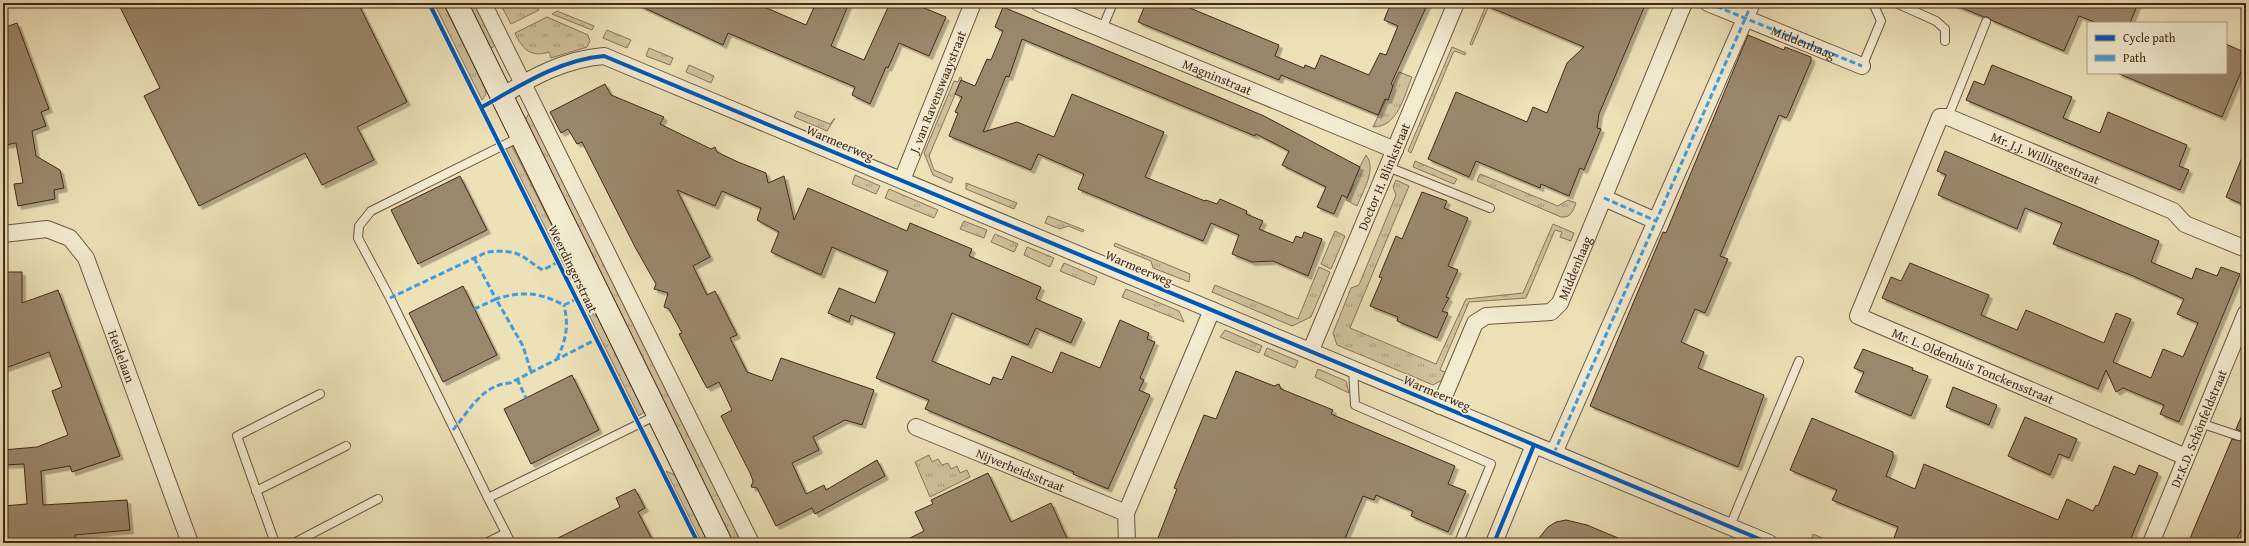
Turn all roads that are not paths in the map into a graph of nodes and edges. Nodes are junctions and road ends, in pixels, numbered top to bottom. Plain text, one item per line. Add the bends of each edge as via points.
1 (456, 3) edge
2 (483, 3) edge
3 (973, 3) edge
4 (1039, 3) edge
5 (1112, 3) edge
6 (1456, 3) edge
7 (1684, 3) edge
8 (1708, 3) edge
9 (1873, 3) edge
10 (1896, 3) edge
11 (1748, 10) edge
12 (1986, 22) dead end
13 (1102, 29) junction
14 (1945, 41) dead end
15 (1861, 68) joint
16 (523, 83) junction
17 (501, 97) junction
18 (1948, 118) junction
19 (520, 137) junction
20 (1395, 150) junction
21 (1388, 167) junction
22 (902, 180) junction
23 (1604, 198) junction
24 (1490, 208) dead end
25 (1656, 221) junction
26 (3, 234) edge
27 (2246, 249) edge
28 (1212, 310) junction
29 (2246, 314) edge
30 (1311, 350) junction
31 (1799, 361) dead end
32 (1353, 369) junction
33 (320, 394) dead end
34 (1440, 406) junction
35 (657, 415) junction
36 (2200, 423) junction
37 (916, 427) dead end
38 (2238, 436) dead end
39 (1534, 445) junction
40 (346, 446) dead end
41 (1554, 453) junction
42 (2186, 457) junction
43 (256, 492) junction
44 (488, 498) junction
45 (378, 499) dead end
46 (1126, 513) junction
47 (506, 533) junction
48 (1736, 534) edge
49 (190, 543) edge
50 (275, 543) edge
51 (294, 543) edge
52 (486, 543) edge
53 (511, 543) edge
54 (721, 543) edge
55 (751, 543) edge
56 (1127, 543) edge
57 (1463, 543) edge
58 (1494, 543) edge
59 (1769, 543) edge
60 (2151, 543) edge

1 - 17 main road, Weerdingerstraat
2 - 16 street
3 - 22 street, J. van Ravenswaaystraat
4 - 13 street, Magninstraat
5 - 13 lane
6 - 20 street, Doctor H. Blinkstraat
7 - 23 street, Middenhaag
8 - 11 street, Middenhaag
9 - 15 lane via 1881,21
10 - 14 lane via 1936,21 1945,29
11 - 15 street, Middenhaag
11 - 25 street
12 - 18 lane
13 - 20 street, Magninstraat
16 - 17 street, Warmeerweg
16 - 22 street, Warmeerweg via 571,61 604,56
16 - 55 street
17 - 19 main road, Weerdingerstraat
18 - 27 street, Mr. J.J. Willingestraat via 2173,211 2185,224
18 - 42 street, Mr. L. Oldenhuis Tonckensstraat via 1940,117 1858,316
19 - 35 main road, Weerdingerstraat
19 - 44 lane via 371,211 359,226 358,238
20 - 21 street, Doctor H. Blinkstraat
21 - 24 lane
21 - 30 street, Doctor H. Blinkstraat
22 - 28 street, Warmeerweg
23 - 25 street
23 - 34 street, Middenhaag via 1560,303 1551,312 1486,316 1475,323
25 - 41 street
26 - 49 street, Heidelaan via 47,229 70,238 86,258
28 - 30 street, Warmeerweg
28 - 46 street
29 - 36 street, Dr.K.D. Schönfeldstraat
30 - 32 street, Warmeerweg
31 - 48 lane
32 - 34 street, Warmeerweg
32 - 57 lane via 1355,405 1491,464 1459,542
33 - 43 lane via 237,436
34 - 39 street, Warmeerweg
35 - 44 lane
35 - 54 main road, Weerdingerstraat
36 - 38 lane
36 - 42 street, Dr.K.D. Schönfeldstraat
37 - 46 street, Nijverheidsstraat
39 - 41 street, Warmeerweg
39 - 58 street
40 - 43 lane
41 - 48 street, Warmeerweg
42 - 60 street, Dr.K.D. Schönfeldstraat
43 - 50 lane
44 - 47 lane
45 - 51 lane
46 - 56 street
47 - 52 lane
47 - 53 lane
48 - 59 street, Warmeerweg

